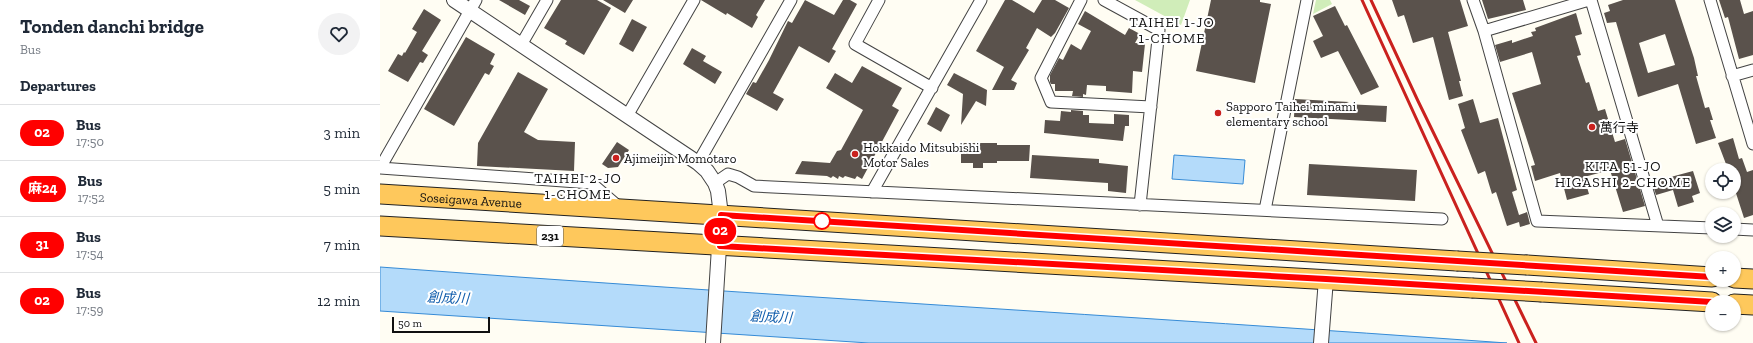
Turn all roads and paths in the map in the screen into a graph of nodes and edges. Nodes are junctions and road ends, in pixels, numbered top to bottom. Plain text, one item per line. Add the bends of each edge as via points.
1 (454, 0) edge
2 (547, 0) edge
3 (694, 0) edge
4 (791, 0) edge
5 (880, 0) edge
6 (981, 0) edge
7 (1081, 0) edge
8 (1104, 0) edge
9 (1307, 0) edge
10 (1473, 0) edge
11 (1590, 0) edge
12 (1710, 0) edge
13 (473, 5) edge
14 (1484, 32) junction
15 (521, 45) junction
16 (1753, 70) edge
17 (1732, 76) junction
18 (932, 88) junction
19 (1151, 107) junction
20 (628, 116) junction
21 (1753, 144) edge
22 (698, 163) junction
23 (715, 184) junction
24 (872, 192) junction
25 (380, 194) edge
26 (1140, 205) junction
27 (621, 208) junction
28 (1265, 210) junction
29 (721, 215) junction
30 (1442, 218) dead end
31 (380, 226) edge
32 (1658, 226) junction
33 (1705, 228) edge
34 (1741, 229) edge
35 (1753, 230) edge
36 (720, 246) junction
37 (1705, 277) edge
38 (1741, 278) edge
39 (1326, 279) junction
40 (1753, 279) edge
41 (1705, 302) edge
42 (1741, 304) edge
43 (1753, 305) edge
44 (713, 343) edge
45 (1321, 343) edge

1 - 13 street
2 - 15 street
3 - 20 street
4 - 22 street
5 - 18 street via 855,44
6 - 18 street
7 - 19 street via 1041,78 1051,102
8 - 19 street via 1159,30
9 - 28 street
10 - 14 street
11 - 14 street
11 - 32 street
12 - 17 street
13 - 15 street
13 - 27 street via 380,168 591,183
14 - 32 street via 1537,221
15 - 20 street
16 - 17 street
17 - 21 street
18 - 24 street
19 - 26 street
20 - 22 street
22 - 23 street
23 - 24 street via 728,174 754,186
23 - 29 street
24 - 26 street
25 - 27 highway, Soseigawa Avenue
26 - 28 street
27 - 29 highway, Soseigawa Avenue
28 - 30 street
29 - 36 street
29 - 37 highway, Soseigawa Avenue, bridge
31 - 36 highway, 231
32 - 33 street
34 - 35 street
36 - 39 highway, 231
36 - 44 street
38 - 40 highway
39 - 41 highway, 231, bridge
39 - 45 street
42 - 43 highway

